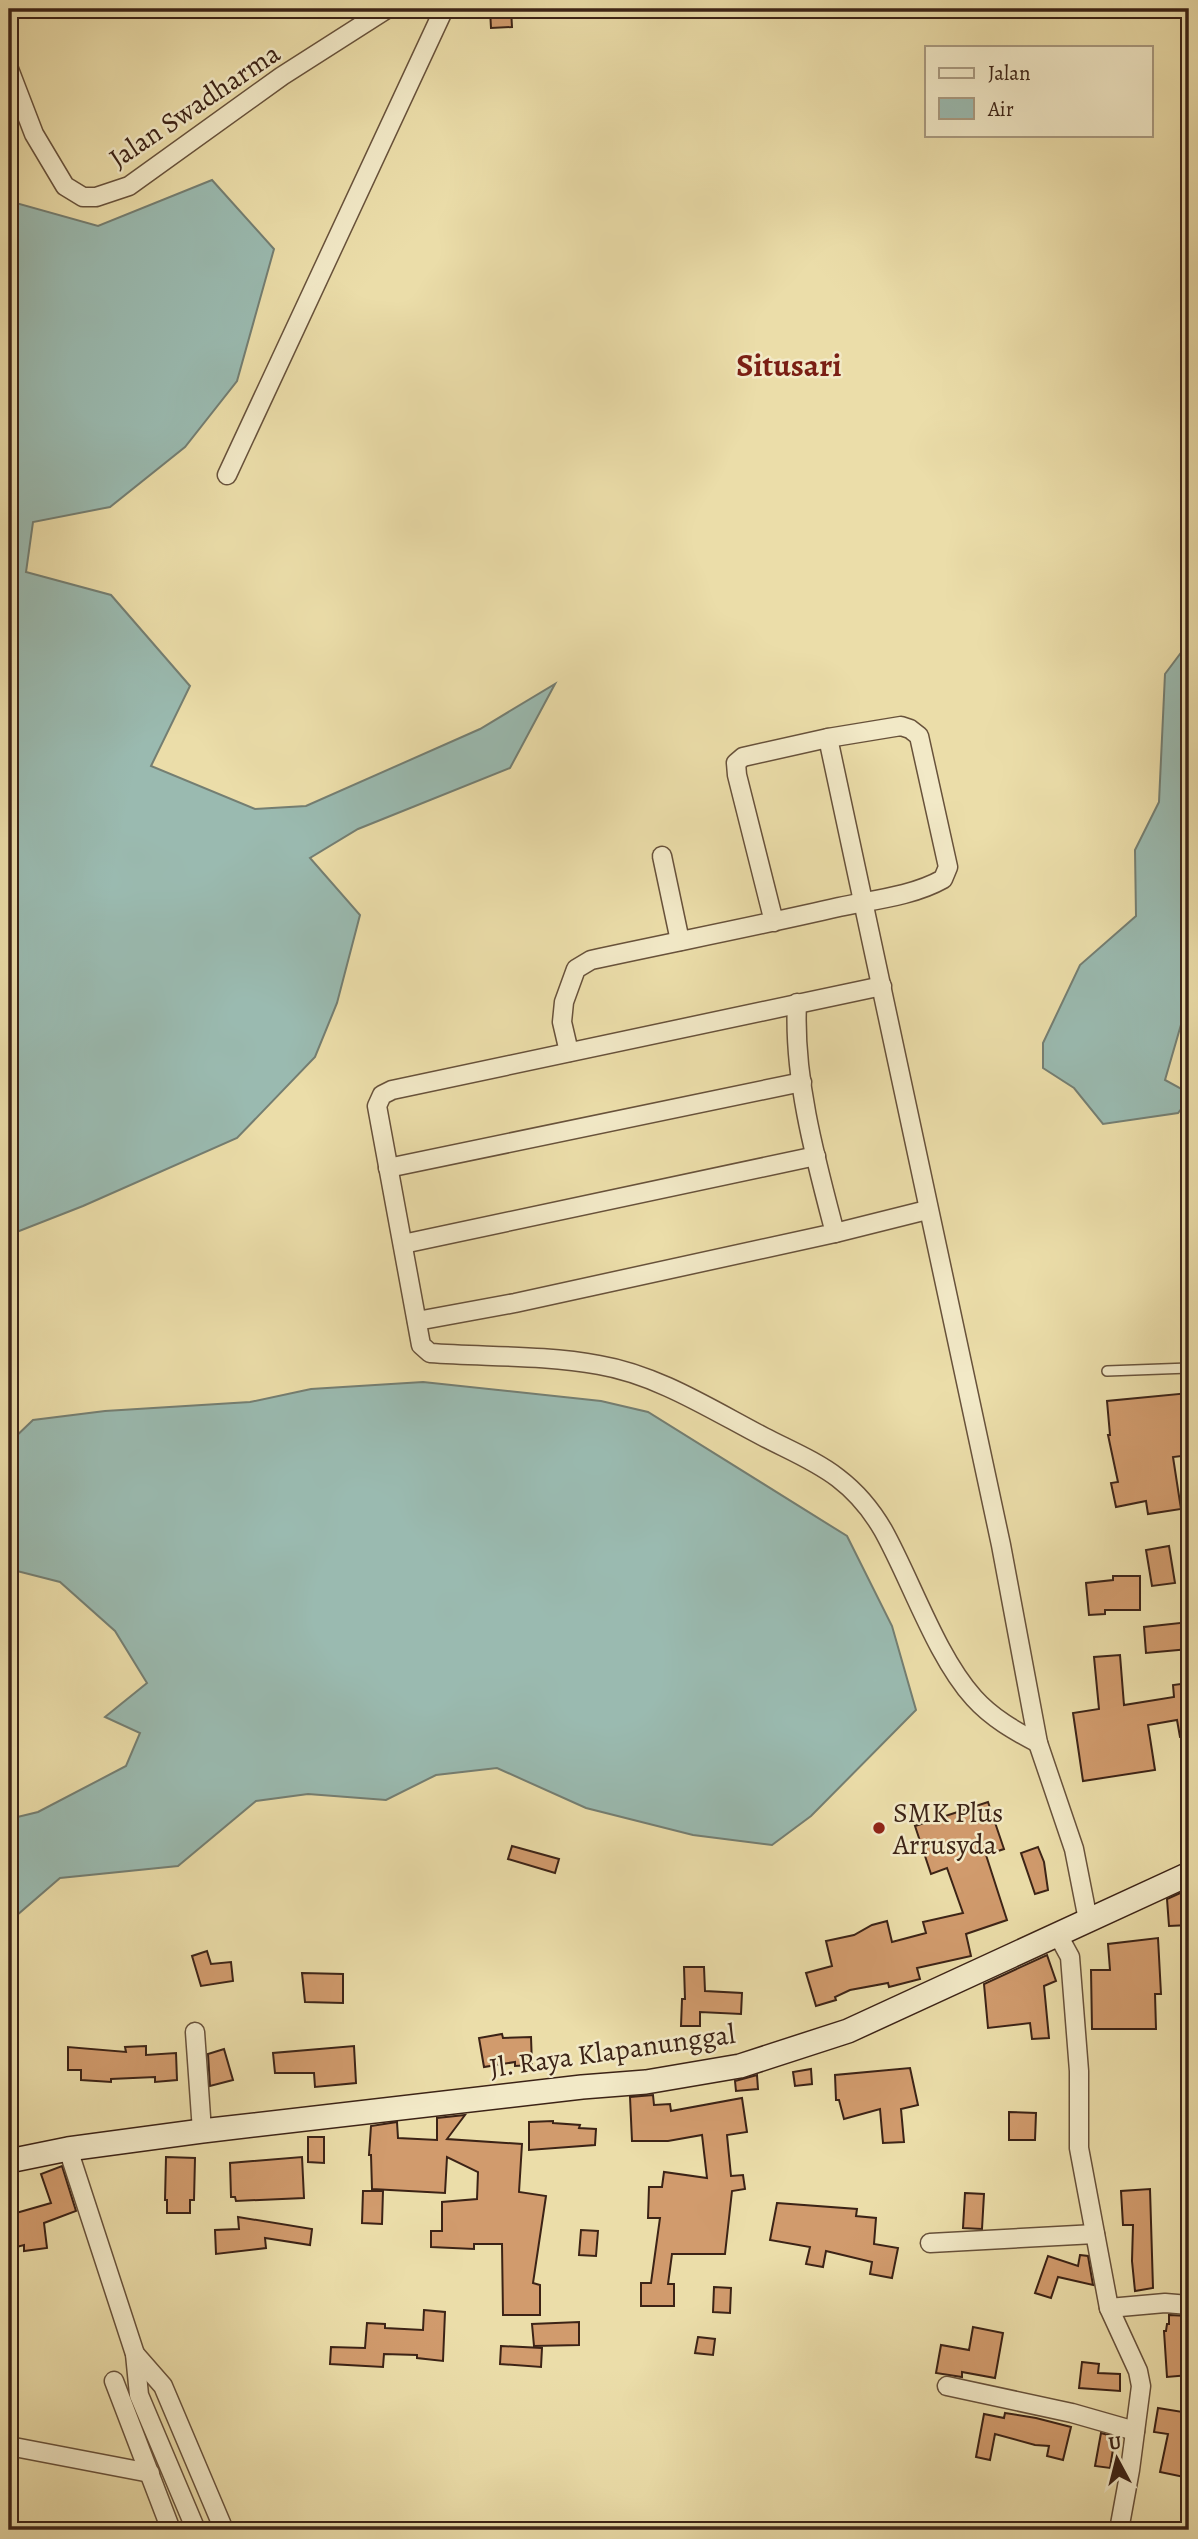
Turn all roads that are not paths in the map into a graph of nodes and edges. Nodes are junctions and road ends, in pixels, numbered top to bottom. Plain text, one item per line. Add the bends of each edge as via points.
1 (387, 9) edge
2 (444, 9) edge
3 (9, 69) edge
4 (227, 475) dead end
5 (828, 738) junction
6 (662, 856) dead end
7 (862, 902) junction
8 (774, 922) junction
9 (680, 941) junction
10 (882, 986) junction
11 (797, 1003) junction
12 (569, 1052) junction
13 (802, 1082) junction
14 (816, 1156) junction
15 (388, 1168) junction
16 (927, 1210) junction
17 (835, 1233) junction
18 (403, 1244) junction
19 (417, 1321) junction
20 (1189, 1368) edge
21 (1107, 1371) dead end
22 (1038, 1743) junction
23 (1189, 1874) edge
24 (1088, 1920) junction
25 (1058, 1935) junction
26 (195, 2032) dead end
27 (202, 2131) junction
28 (68, 2149) junction
29 (9, 2161) edge
30 (1095, 2234) junction
31 (930, 2243) dead end
32 (1189, 2305) edge
33 (1109, 2308) junction
34 (135, 2354) junction
35 (114, 2381) dead end
36 (947, 2386) dead end
37 (1135, 2431) junction
38 (9, 2446) edge
39 (150, 2473) junction
40 (172, 2530) edge
41 (196, 2530) edge
42 (224, 2530) edge
43 (1119, 2530) edge

1 - 3 street, Jalan Swadharma via 272,83 129,186 96,197 83,197 65,187 34,134
2 - 4 street
5 - 7 street
5 - 7 street via 901,726 919,736 948,867 934,883
5 - 8 street via 743,757 736,763
6 - 9 street
7 - 8 street
7 - 10 street
8 - 9 street
9 - 12 street via 591,960 576,969 562,1022
10 - 11 street
10 - 16 street
11 - 12 street
11 - 13 street
12 - 15 street via 382,1095 377,1106
13 - 14 street
13 - 15 street
14 - 17 street
14 - 18 street
15 - 18 street
16 - 17 street
16 - 22 street via 1001,1545
17 - 19 street
18 - 19 street
19 - 22 street via 421,1345 430,1353 601,1365 654,1382 840,1479 882,1529 944,1653 972,1696 1006,1726
20 - 21 lane
22 - 24 street via 1074,1849
23 - 24 street, Jl. Raya Klapanunggal
24 - 25 street, Jl. Raya Klapanunggal
25 - 27 street, Jl. Raya Klapanunggal via 848,2031 740,2066 646,2082
25 - 30 street via 1070,1957 1079,2071 1079,2148
26 - 27 street
27 - 28 street, Jl. Raya Klapanunggal
28 - 29 street, Jl. Raya Klapanunggal
28 - 34 street
30 - 31 street
30 - 33 street
32 - 33 street
33 - 37 street via 1138,2371 1141,2386
34 - 41 street via 139,2395
34 - 42 street via 163,2386
35 - 39 street
36 - 37 street
37 - 43 street
38 - 39 street
39 - 40 street

